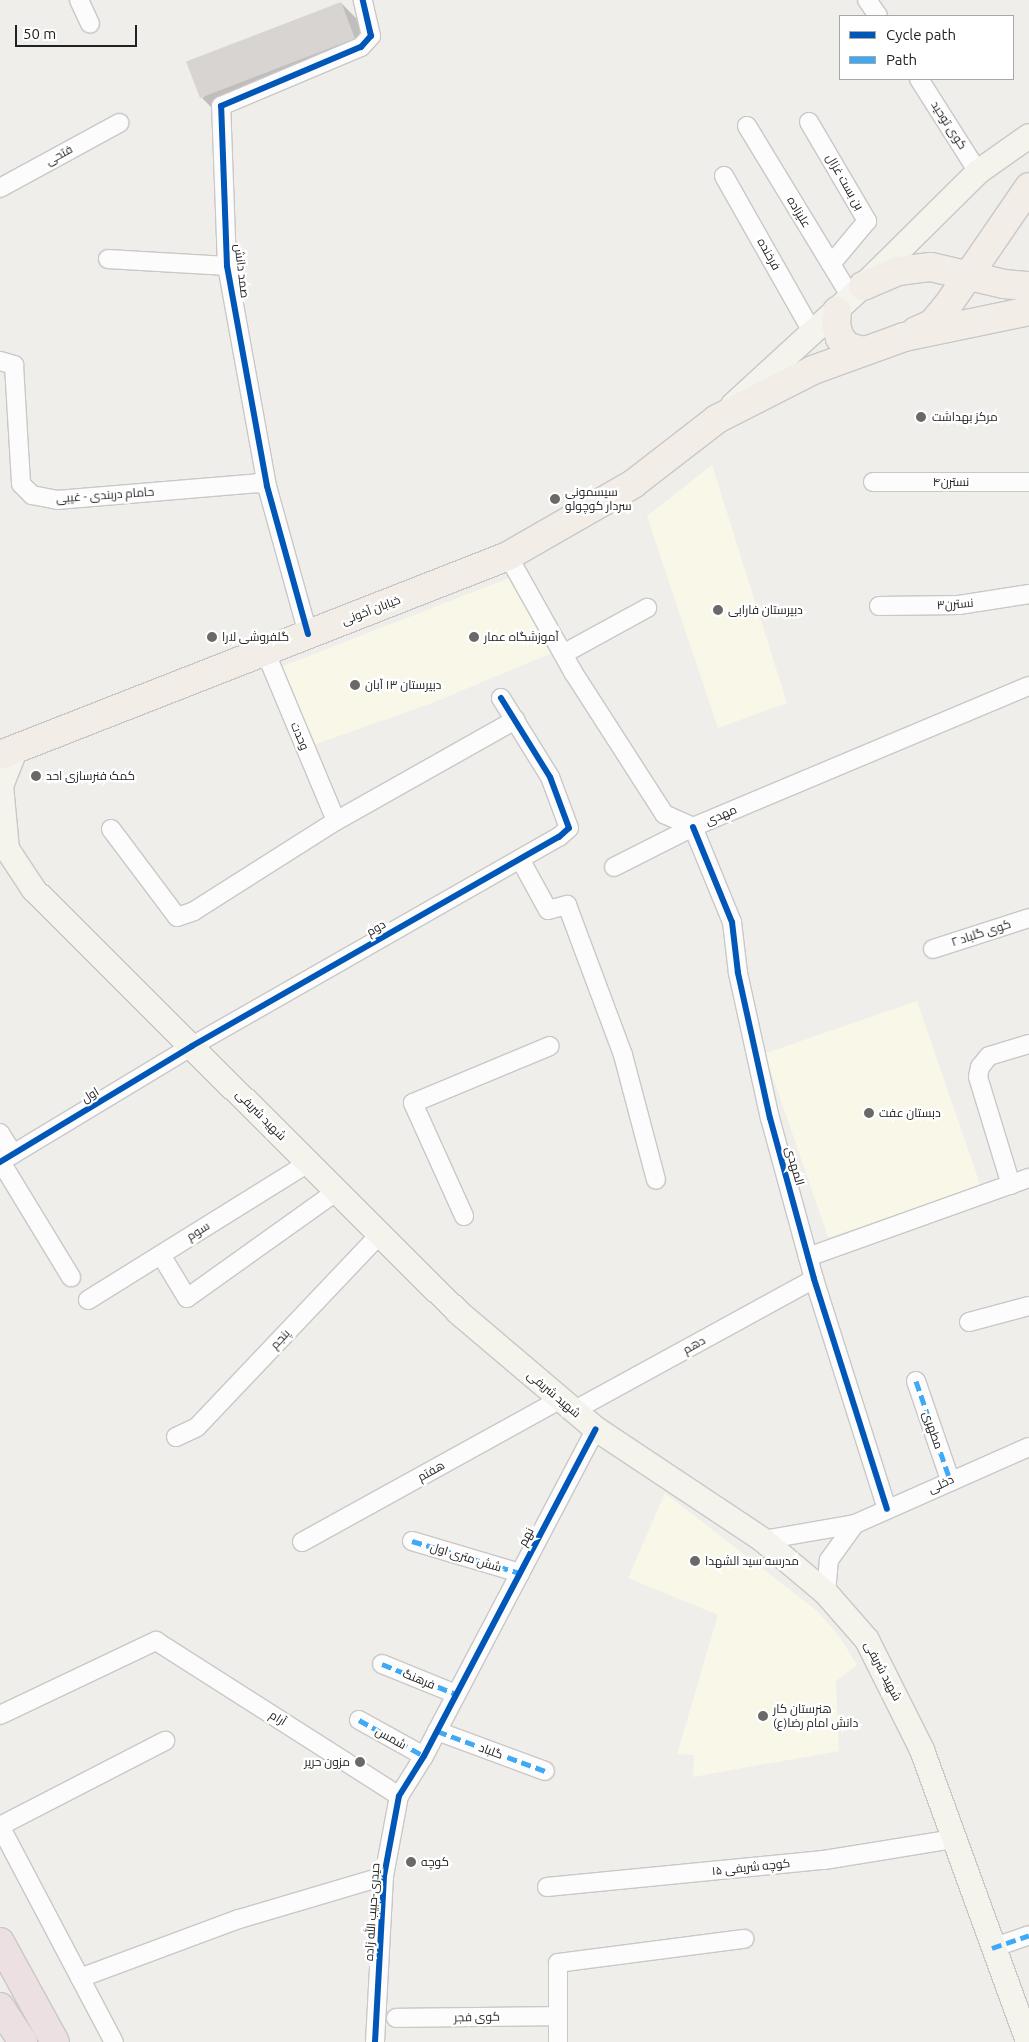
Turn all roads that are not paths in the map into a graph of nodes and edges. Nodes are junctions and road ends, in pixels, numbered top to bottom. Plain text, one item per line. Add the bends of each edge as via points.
1 (79, 0) edge
2 (363, 0) edge
3 (867, 0) edge
4 (877, 15) edge
5 (90, 24) dead end
6 (920, 80) edge
7 (809, 122) dead end
8 (118, 123) dead end
9 (747, 126) dead end
10 (1029, 136) edge
11 (978, 172) junction
12 (724, 176) dead end
13 (1029, 187) edge
14 (0, 188) edge
15 (108, 258) dead end
16 (831, 264) junction
17 (227, 266) junction
18 (968, 276) junction
19 (1029, 286) edge
20 (851, 298) junction
21 (1029, 311) edge
22 (813, 333) junction
23 (904, 337) junction
24 (864, 351) junction
25 (0, 361) edge
26 (717, 419) junction
27 (872, 482) dead end
28 (1029, 482) edge
29 (267, 486) junction
30 (508, 556) junction
31 (1029, 594) edge
32 (880, 606) dead end
33 (647, 608) dead end
34 (308, 634) junction
35 (265, 651) junction
36 (563, 654) junction
37 (1029, 686) edge
38 (501, 698) dead end
39 (515, 720) junction
40 (8, 751) edge
41 (336, 821) junction
42 (693, 827) junction
43 (111, 829) dead end
44 (4, 844) edge
45 (520, 859) junction
46 (614, 867) dead end
47 (1029, 918) edge
48 (934, 949) dead end
49 (1029, 1044) edge
50 (192, 1046) junction
51 (550, 1046) dead end
52 (0, 1133) edge
53 (4, 1159) edge
54 (308, 1162) junction
55 (1029, 1178) edge
56 (656, 1180) dead end
57 (1010, 1185) junction
58 (337, 1191) junction
59 (464, 1216) dead end
60 (380, 1234) junction
61 (160, 1255) junction
62 (808, 1257) junction
63 (71, 1277) dead end
64 (814, 1279) junction
65 (88, 1300) dead end
66 (1029, 1306) edge
67 (969, 1322) dead end
68 (916, 1381) dead end
69 (566, 1405) junction
70 (596, 1429) junction
71 (176, 1437) dead end
72 (1029, 1447) edge
73 (950, 1480) junction
74 (887, 1509) junction
75 (854, 1524) junction
76 (763, 1540) junction
77 (412, 1541) dead end
78 (302, 1542) dead end
79 (520, 1574) junction
80 (826, 1593) junction
81 (476, 1656) joint
82 (382, 1664) dead end
83 (456, 1694) junction
84 (0, 1715) edge
85 (359, 1720) dead end
86 (436, 1731) junction
87 (165, 1741) dead end
88 (424, 1756) junction
89 (545, 1771) dead end
90 (399, 1796) junction
91 (0, 1826) edge
92 (954, 1839) junction
93 (384, 1876) junction
94 (547, 1887) dead end
95 (1029, 1935) edge
96 (744, 1940) dead end
97 (0, 1942) edge
98 (992, 1948) junction
99 (80, 1978) junction
100 (28, 1992) junction
101 (0, 2007) edge
102 (558, 2016) junction
103 (396, 2018) dead end
104 (16, 2042) edge
105 (23, 2042) edge
106 (55, 2042) edge
107 (68, 2042) edge
108 (114, 2042) edge
109 (375, 2042) edge
110 (558, 2042) edge
111 (1028, 2042) edge

1 - 5 street
2 - 17 street, صمد دانش via 371,36 361,47 221,106
3 - 4 street
6 - 11 street, کوی توحید
7 - 16 street, بن بست غزال via 867,221
8 - 14 street, فتحی
9 - 16 street, علیزاده
10 - 11 main road
11 - 20 main road
12 - 22 street, فرخنده
13 - 18 main road
15 - 17 street
16 - 20 street, علیزاده
17 - 29 street, صمد دانش
18 - 19 main road
18 - 20 main road via 931,267 898,271
18 - 23 main road via 932,324
20 - 22 main road
20 - 24 main road via 836,325 840,338 848,347
21 - 23 main road
22 - 26 main road
23 - 24 main road, خیابان آخونی
24 - 26 main road, خیابان آخونی via 813,370
25 - 29 street, حامام دربندی - غیبی via 14,365 21,484 32,495 57,500 258,483
26 - 30 main road, خیابان آخونی via 633,484
27 - 28 street, نسترن۴
29 - 34 street, صمد دانش
30 - 34 main road, خیابان آخونی
30 - 36 street, مهدی
31 - 32 street, نسترن۳ via 959,605
33 - 36 street
34 - 35 main road, خیابان آخونی
35 - 40 main road, خیابان آخونی
35 - 41 street, وحدت
36 - 42 street, مهدی via 664,814
37 - 42 street, مهدی
38 - 39 street
39 - 41 street
39 - 45 street, دوم via 550,777 569,828
40 - 44 main road via 1,786
41 - 43 street via 194,911 177,917
42 - 46 street
42 - 62 street, المهدی via 732,922 738,973 770,1118
44 - 50 main road, شهید شریفی via 34,890
45 - 50 street, دوم
45 - 56 street via 548,910 567,904 623,1054
47 - 48 street, کوی گلباد ۲
49 - 57 street via 989,1056 980,1067 978,1077
50 - 53 street, اول
50 - 54 main road, شهید شریفی
51 - 59 street via 413,1103
52 - 53 street
53 - 63 street
54 - 58 main road, شهید شریفی
54 - 61 street, سوم
55 - 57 street
57 - 62 street
58 - 60 main road, شهید شریفی
58 - 61 street via 188,1298
60 - 69 main road, شهید شریفی via 458,1312
60 - 71 street, پنجم via 197,1427
61 - 65 street, سوم
62 - 64 street, المهدی
64 - 69 street, دهم
64 - 74 street, المهدی
66 - 67 street
68 - 73 street, مطهری
69 - 70 main road, شهید شریفی
69 - 78 street, هفتم
70 - 76 main road, شهید شریفی
70 - 79 street, نهم
72 - 73 street, دخلی
73 - 74 street, دخلی
74 - 75 street, دخلی
75 - 76 street, دخلی
75 - 80 street via 829,1560
76 - 80 main road, شهید شریفی
77 - 79 street, شش متری اول
79 - 81 street, نهم
80 - 92 main road, شهید شریفی via 867,1640 898,1698 922,1750
81 - 83 street, حیدری-حبیب الله زاده
82 - 83 street, فرهنگ
83 - 86 street, حیدری-حبیب الله زاده
84 - 90 street, آرام via 156,1640
85 - 88 street, شمس
86 - 88 street, حیدری-حبیب الله زاده
86 - 89 street, گلباد
87 - 91 street
88 - 90 street, حیدری-حبیب الله زاده
90 - 93 street, حیدری-حبیب الله زاده
91 - 99 street
92 - 94 street, کوچه شریفی ۱۵ via 824,1860
92 - 98 main road, شهید شریفی
93 - 99 street via 239,1919
93 - 109 street, حیدری-حبیب الله زاده
95 - 98 street
96 - 102 street via 558,1962
97 - 100 highway
98 - 111 main road, شهید شریفی
99 - 108 street
100 - 106 highway
100 - 107 highway
101 - 104 highway
101 - 105 highway
102 - 103 street, کوی فجر
102 - 110 street

